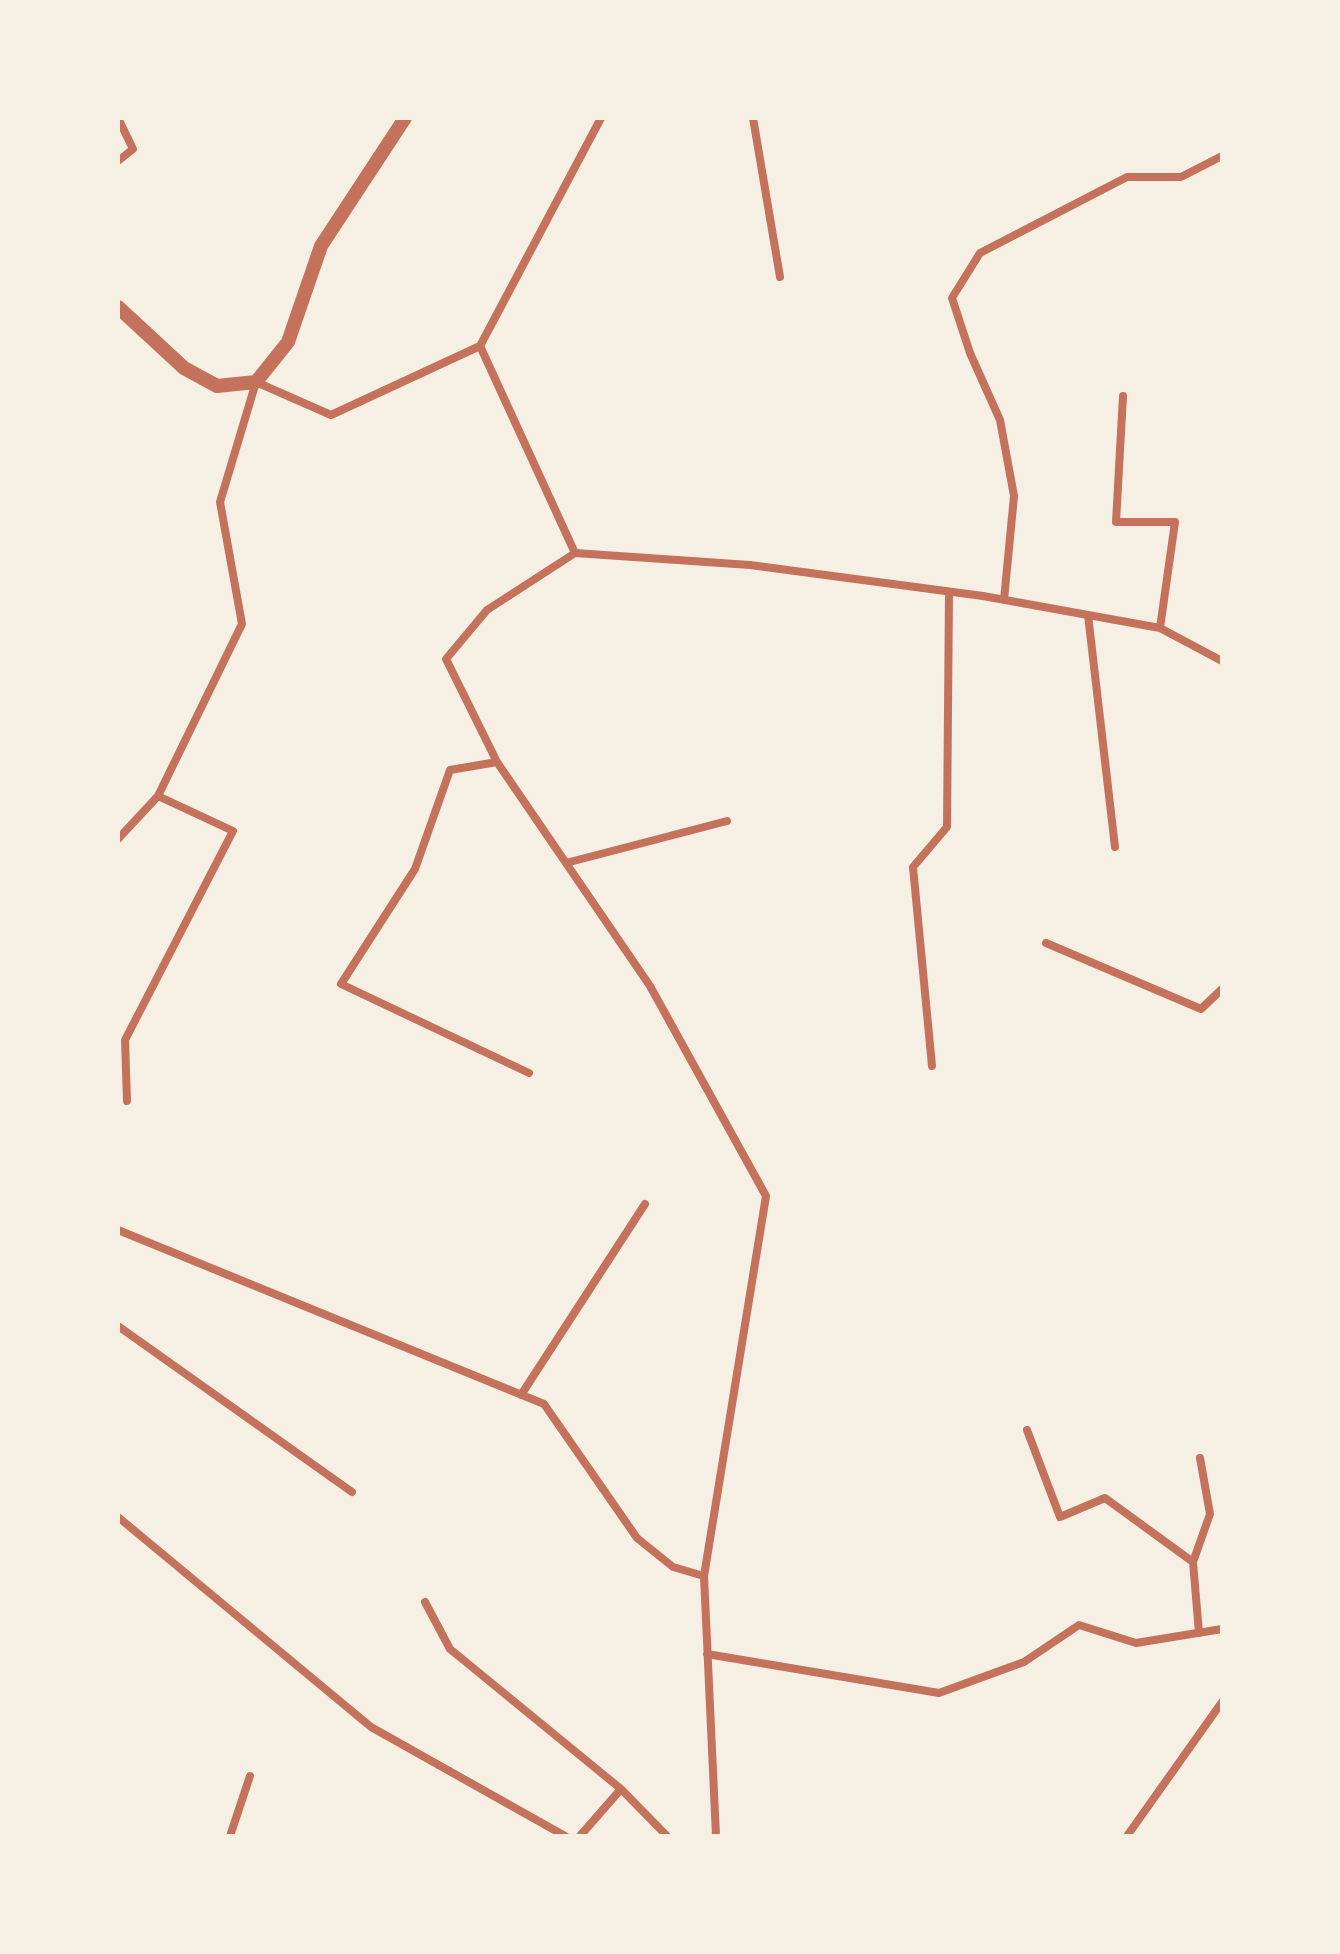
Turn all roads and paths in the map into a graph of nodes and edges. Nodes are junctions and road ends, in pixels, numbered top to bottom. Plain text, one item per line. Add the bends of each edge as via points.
1 (118, 118) edge
2 (405, 118) edge
3 (601, 118) edge
4 (753, 118) edge
5 (1222, 156) edge
6 (118, 161) edge
7 (780, 277) dead end
8 (118, 307) edge
9 (480, 346) junction
10 (256, 382) junction
11 (1123, 396) dead end
12 (575, 553) junction
13 (949, 592) junction
14 (1004, 600) junction
15 (1088, 615) junction
16 (1160, 628) junction
17 (1222, 661) edge
18 (497, 762) junction
19 (158, 796) junction
20 (727, 821) dead end
21 (118, 839) edge
22 (1115, 847) dead end
23 (566, 863) junction
24 (1046, 943) dead end
25 (1222, 989) edge
26 (932, 1066) dead end
27 (529, 1073) dead end
28 (127, 1101) dead end
29 (645, 1204) dead end
30 (118, 1230) edge
31 (118, 1326) edge
32 (521, 1395) junction
33 (1027, 1430) dead end
34 (1200, 1458) dead end
35 (352, 1492) dead end
36 (118, 1517) edge
37 (1193, 1562) junction
38 (704, 1576) junction
39 (425, 1602) dead end
40 (1222, 1629) edge
41 (1199, 1633) junction
42 (707, 1654) junction
43 (1222, 1702) edge
44 (250, 1776) dead end
45 (621, 1789) junction
46 (230, 1836) edge
47 (565, 1836) edge
48 (580, 1836) edge
49 (667, 1836) edge
50 (716, 1836) edge
51 (1127, 1836) edge

1 - 6 street via 133,149
2 - 10 street via 321,246 288,342
3 - 9 street
4 - 7 street
5 - 14 street via 1181,177 1127,177 980,253 952,298 1000,420 1014,496
8 - 10 street via 184,368 217,386
9 - 10 street via 331,415
9 - 12 street
10 - 19 street via 220,502 242,624
11 - 16 street via 1116,522 1175,522
12 - 13 street via 750,565
12 - 18 street via 487,610 446,659
13 - 14 street
13 - 26 street via 947,827 913,867
14 - 15 street
15 - 16 street
15 - 22 street
16 - 17 street
18 - 23 street
18 - 27 street via 450,770 415,869 341,984
19 - 21 street
19 - 28 street via 233,831 125,1040
20 - 23 street
23 - 38 street via 650,986 766,1196
24 - 25 street via 1201,1009
29 - 32 street
30 - 32 street
31 - 35 street
32 - 38 street via 544,1404 637,1538 673,1567
33 - 37 street via 1060,1517 1105,1498
34 - 37 street via 1210,1514
36 - 47 street via 371,1727
37 - 41 street
38 - 42 street
39 - 45 street via 450,1649
40 - 41 street
41 - 42 street via 1136,1643 1079,1625 1024,1662 939,1693
42 - 50 street
43 - 51 street
44 - 46 street
45 - 48 street
45 - 49 street

